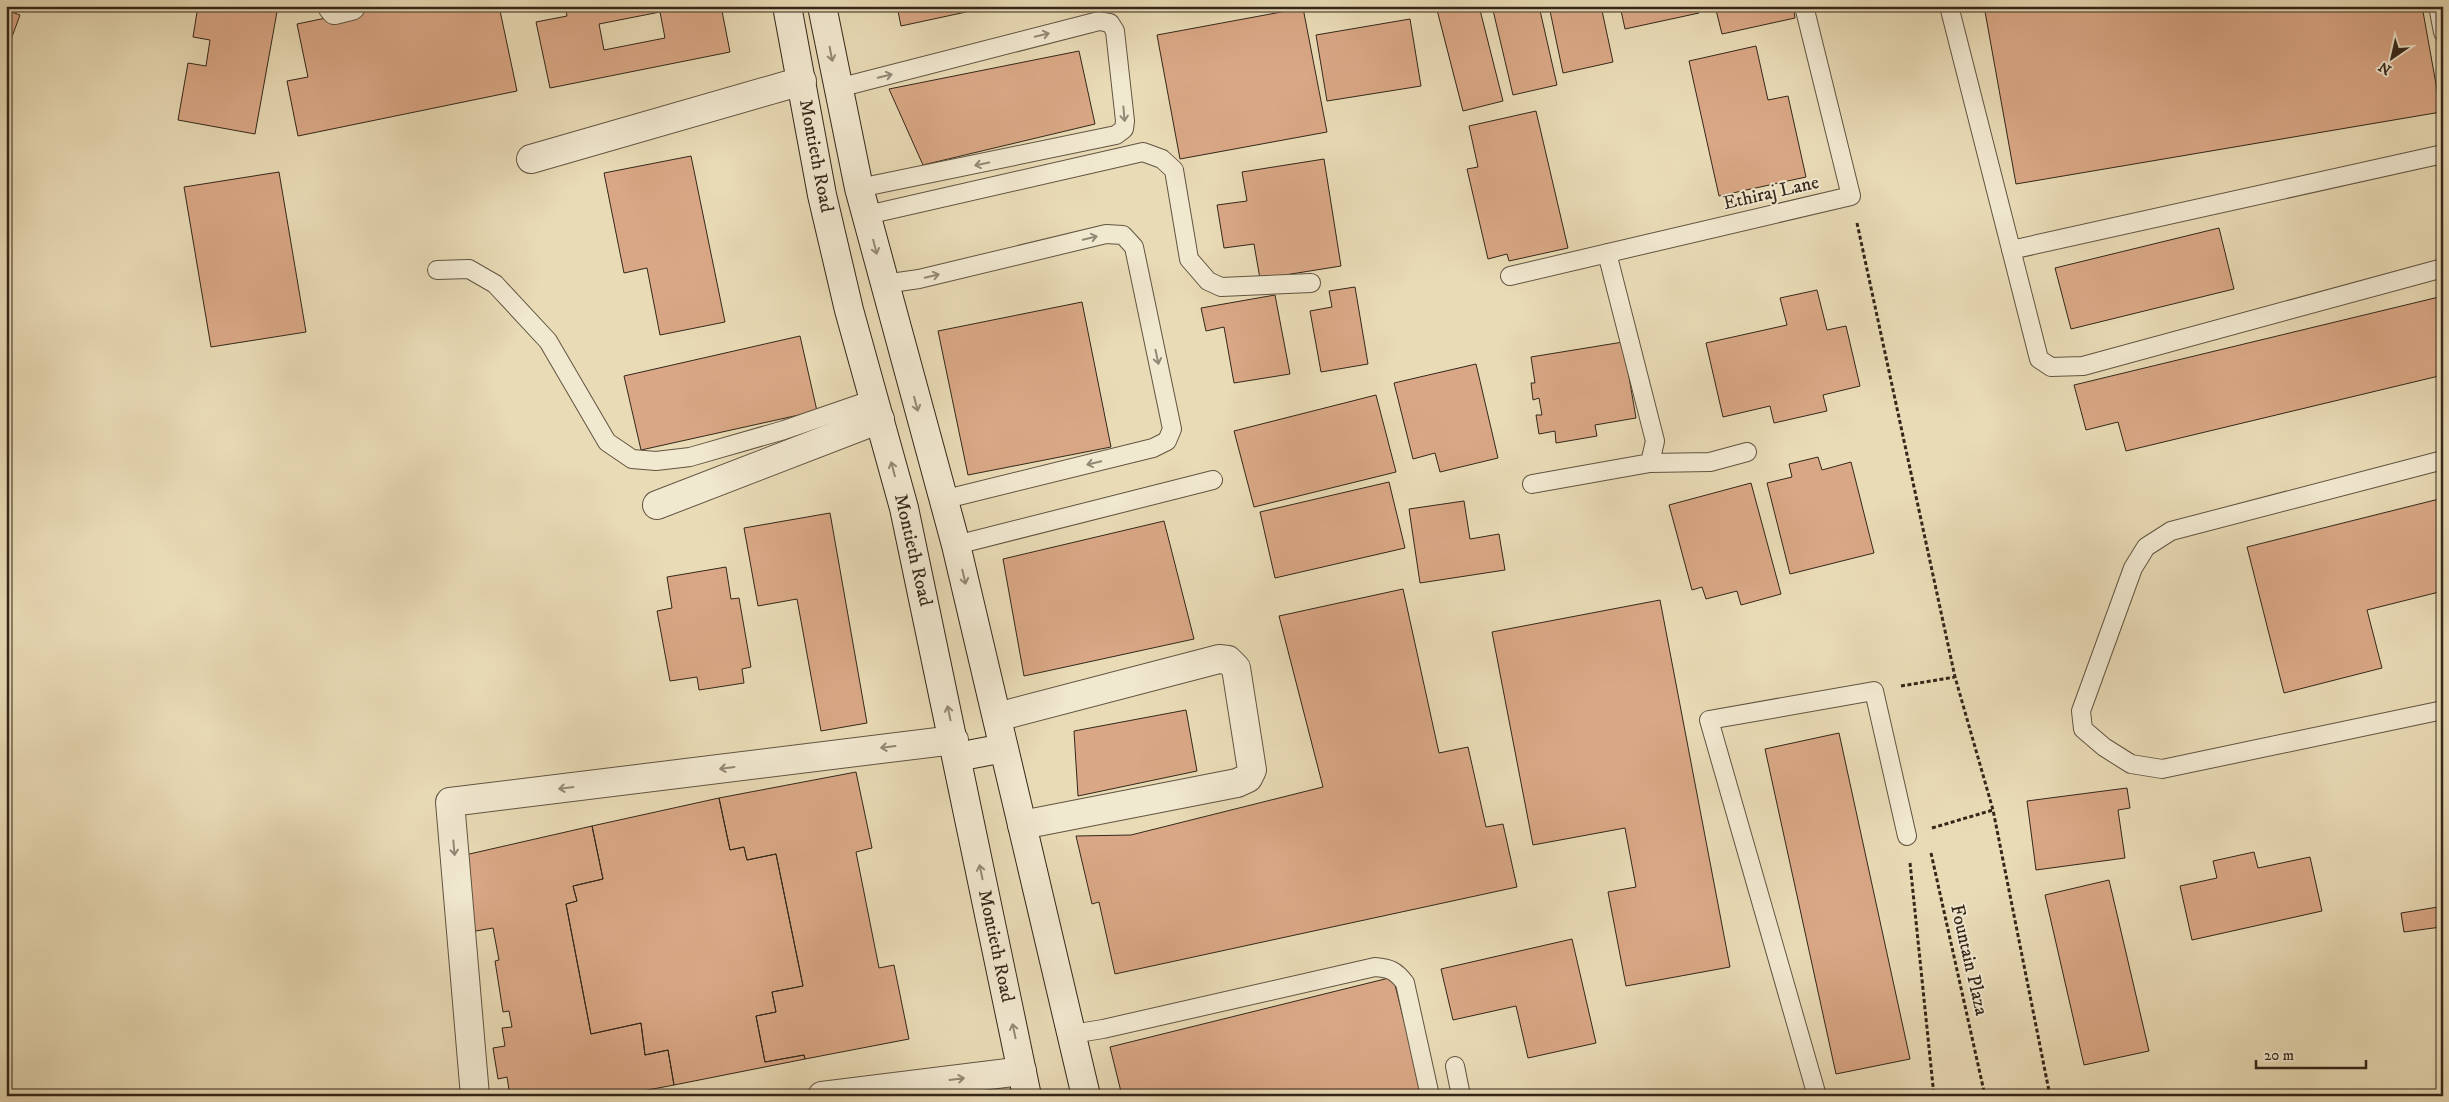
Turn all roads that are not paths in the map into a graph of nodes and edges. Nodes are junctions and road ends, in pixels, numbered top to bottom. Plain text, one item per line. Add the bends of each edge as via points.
1 (332, 6) edge
2 (351, 6) edge
3 (787, 6) edge
4 (822, 6) edge
5 (1804, 6) edge
6 (1950, 6) edge
7 (2438, 6) edge
8 (2443, 32) edge
9 (802, 80) junction
10 (838, 88) junction
11 (2443, 154) edge
12 (531, 159) dead end
13 (859, 188) junction
14 (867, 215) junction
15 (2011, 250) junction
16 (1607, 253) junction
17 (2443, 268) edge
18 (437, 270) dead end
19 (1510, 276) dead end
20 (1311, 283) dead end
21 (884, 284) junction
22 (877, 409) junction
23 (1747, 452) dead end
24 (2443, 460) edge
25 (1650, 463) junction
26 (1213, 480) dead end
27 (1532, 484) dead end
28 (942, 500) junction
29 (657, 505) dead end
30 (956, 545) junction
31 (2443, 710) edge
32 (997, 717) junction
33 (956, 748) junction
34 (1004, 748) junction
35 (1022, 825) junction
36 (1907, 836) road end
37 (1072, 1034) junction
38 (1455, 1066) dead end
39 (1025, 1083) edge
40 (475, 1096) edge
41 (822, 1096) edge
42 (1086, 1096) edge
43 (1430, 1096) edge
44 (1461, 1096) edge
45 (1817, 1096) edge

1 - 2 main road via 335,10
3 - 9 main road, Montieth Road
4 -> 10 main road
5 - 16 lane, Ethiraj Lane via 1852,196
6 - 15 lane
7 - 8 lane
9 - 12 main road
9 - 22 main road, Montieth Road via 822,195
10 - 13 main road
10 -> 13 lane via 1099,20 1110,23 1115,31 1125,121 1124,129 1116,136
11 - 15 lane
13 - 14 main road
14 - 20 lane via 1142,152 1162,159 1174,170 1189,259 1208,281 1221,287
14 -> 21 main road
15 - 17 lane via 2039,360 2050,367 2083,366
16 - 19 lane, Ethiraj Lane
16 - 25 lane via 1655,441
18 - 22 lane via 469,269 495,284 548,341 607,442 632,459 656,461 690,457 784,430
21 -> 28 main road
21 -> 28 lane via 919,279 1106,234 1123,235 1134,247 1172,429 1167,441 1154,448
22 - 29 main road
33 -> 22 main road, Montieth Road via 904,508
23 - 25 lane via 1710,462
24 - 31 lane via 2171,531 2146,547 2133,568 2080,711 2083,730 2104,747 2130,764 2162,769
25 - 27 lane
26 - 30 lane
28 - 30 main road
30 -> 32 main road
32 - 34 main road
32 - 35 main road via 1219,658 1228,660 1236,668 1252,770 1248,778 1237,783
33 - 34 main road
39 -> 33 main road, Montieth Road
33 -> 40 main road via 450,802
34 - 35 main road
35 - 37 main road
36 - 45 lane via 1874,691 1709,720
37 - 42 main road
37 - 43 lane via 1375,967 1389,968 1405,983
38 - 44 lane
41 -> 39 main road

